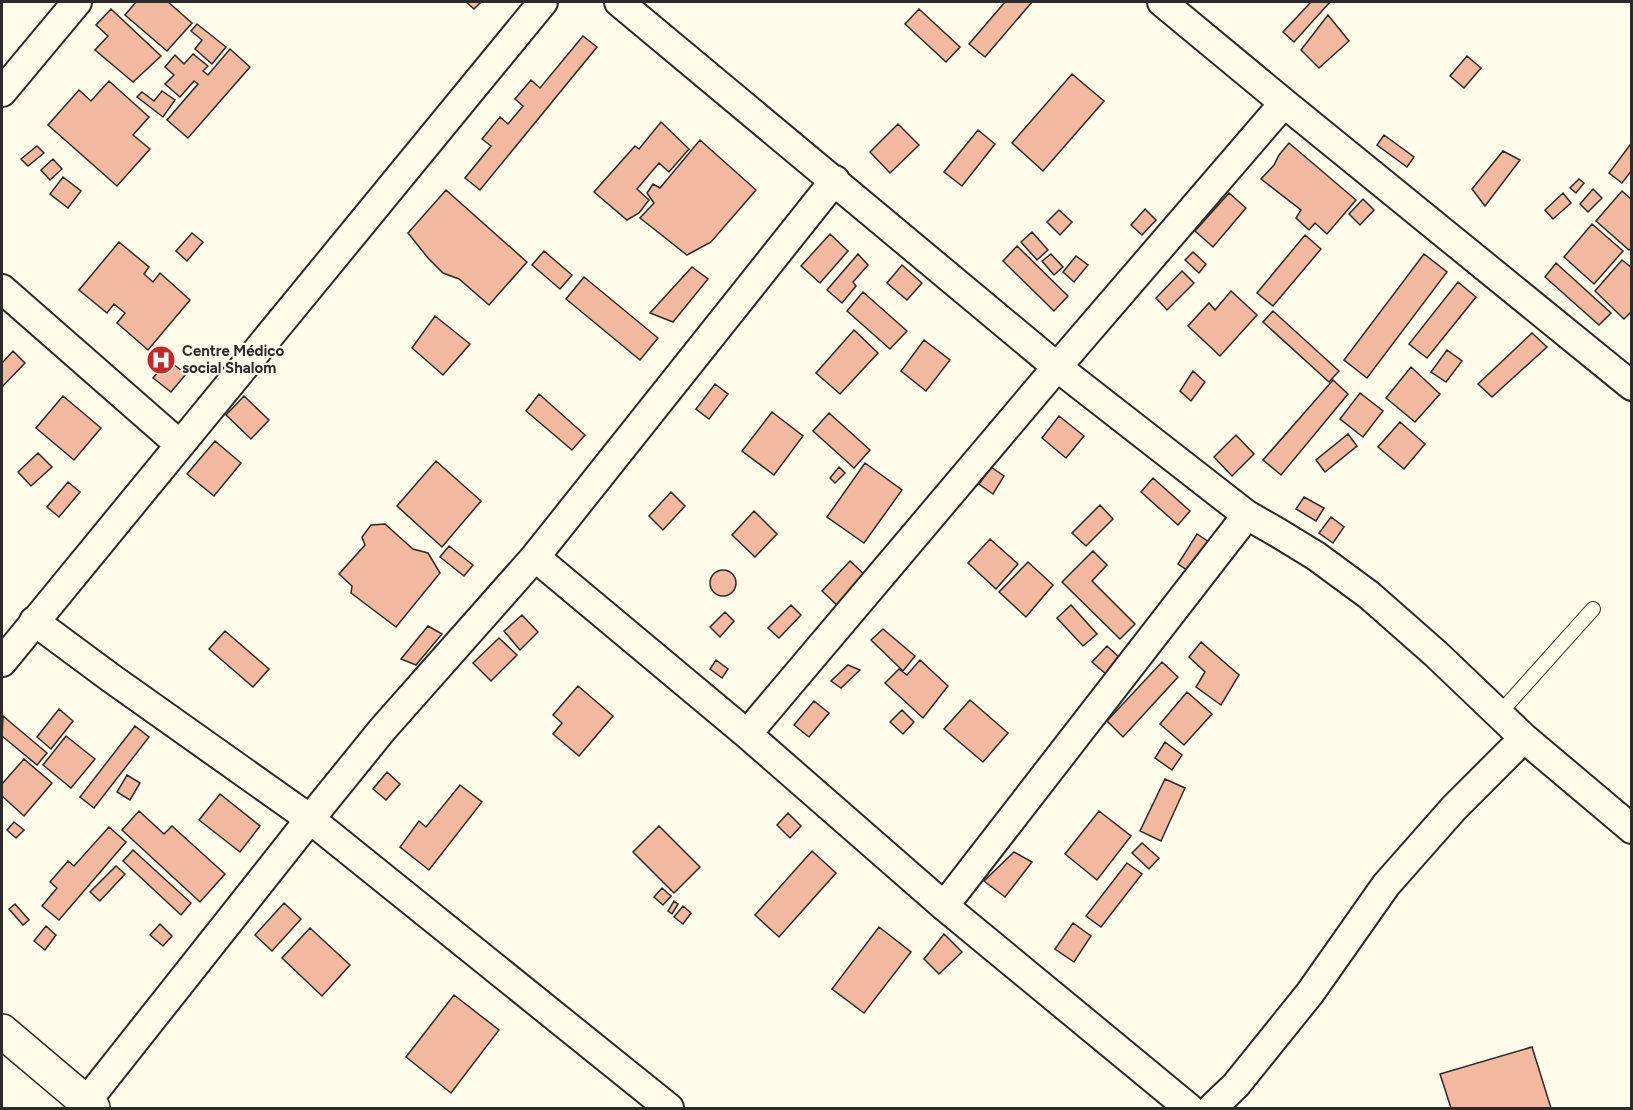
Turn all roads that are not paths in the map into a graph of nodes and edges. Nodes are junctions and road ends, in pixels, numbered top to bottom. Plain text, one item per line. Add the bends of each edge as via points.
1 (76, 2) edge
2 (543, 2) edge
3 (620, 2) edge
4 (1162, 2) edge
5 (2, 92) edge
6 (1284, 103) junction
7 (835, 180) junction
8 (2, 289) edge
9 (1058, 367) junction
10 (1632, 386) edge
11 (179, 444) junction
12 (1247, 515) junction
13 (535, 557) junction
14 (1593, 609) dead end
15 (34, 621) junction
16 (5, 651) edge
17 (1499, 714) junction
18 (747, 734) junction
19 (1524, 738) junction
20 (310, 819) junction
21 (1632, 828) edge
22 (944, 906) junction
23 (2, 1031) edge
24 (90, 1105) edge
25 (669, 1108) edge
26 (1189, 1108) edge
27 (1212, 1108) edge

1 - 5 street
2 - 11 street
3 - 7 street
4 - 6 street
6 - 9 street
6 - 10 street
7 - 9 street
7 - 13 street
8 - 11 street
9 - 12 street
9 - 18 street
11 - 15 street
12 - 17 street via 1316,556 1369,595
12 - 22 street
13 - 18 street
13 - 20 street via 382,730
14 - 17 lane
15 - 16 street
15 - 20 street
17 - 19 street
18 - 22 street
19 - 21 street
19 - 27 street via 1454,808 1386,885 1310,993 1236,1085
20 - 24 street
20 - 25 street
22 - 26 street
23 - 24 street

